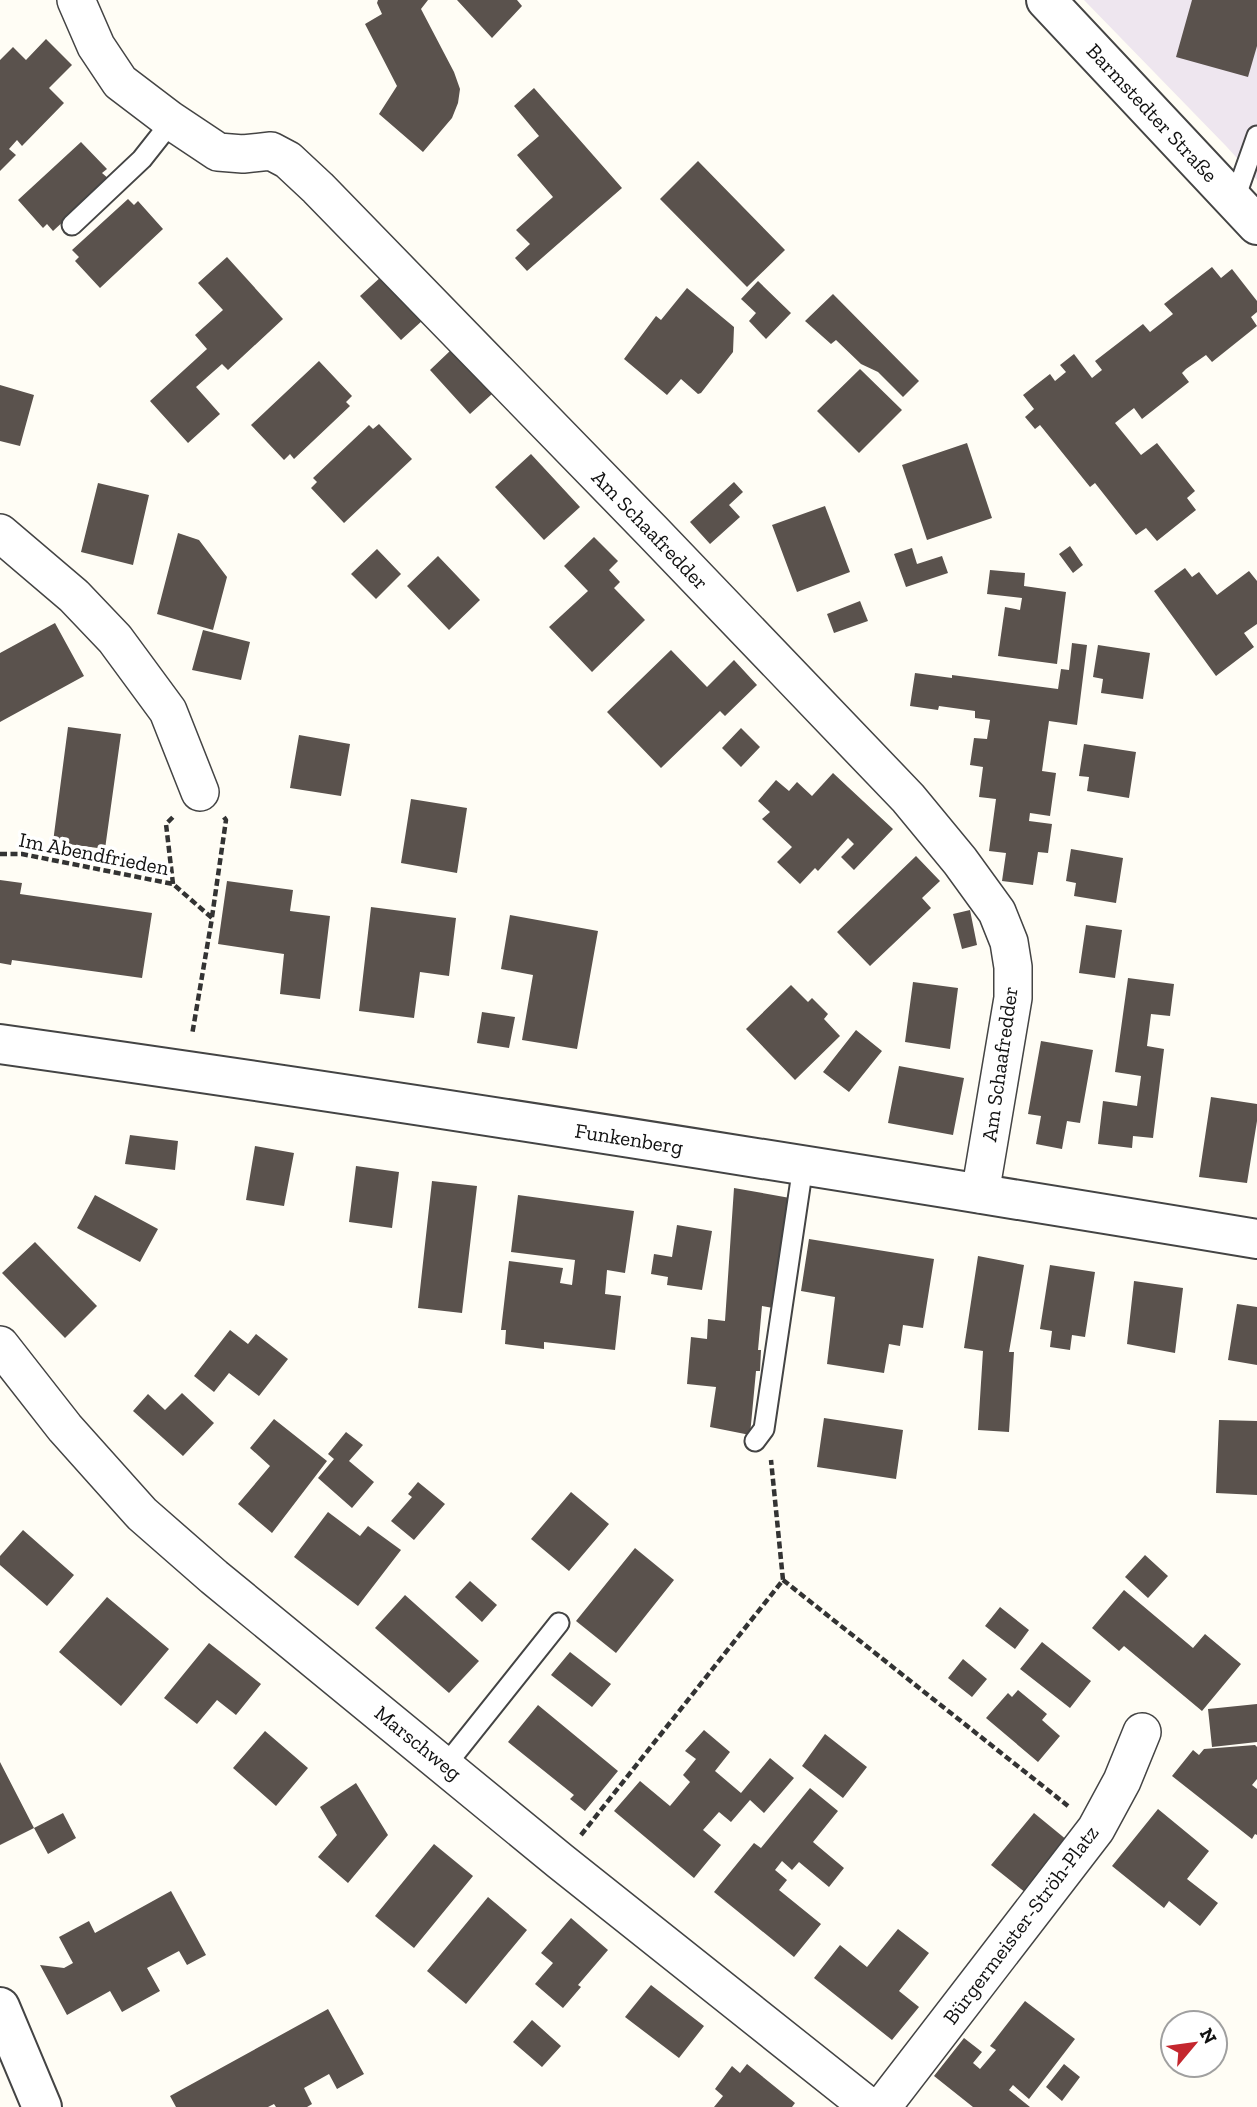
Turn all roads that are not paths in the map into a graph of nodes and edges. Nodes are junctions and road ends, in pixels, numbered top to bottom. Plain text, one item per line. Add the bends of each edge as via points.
1 (76, 0) edge
2 (1046, 0) edge
3 (172, 121) junction
4 (1257, 136) edge
5 (1246, 213) edge
6 (72, 225) dead end
7 (0, 533) edge
8 (200, 792) road end
9 (0, 1044) edge
10 (803, 1166) junction
11 (980, 1194) junction
12 (1257, 1239) edge
13 (0, 1345) edge
14 (755, 1441) dead end
15 (559, 1623) dead end
16 (1142, 1732) dead end
17 (445, 1766) junction
18 (0, 2007) edge
19 (43, 2107) edge
20 (869, 2107) edge
21 (882, 2107) edge

1 - 3 street, Am Schaafredder via 96,46 120,82
2 - 5 street, Barmstedter Straße
3 - 6 lane via 142,159
3 - 11 street, Am Schaafredder via 218,152 271,151 288,160 908,798 960,861 997,912 1013,967 1013,998
4 - 5 lane
7 - 8 street via 74,596 115,639 168,710
9 - 10 street, Funkenberg
10 - 11 street, Funkenberg
10 - 14 lane via 764,1429
11 - 12 street, Funkenberg
13 - 17 street, Marschweg via 65,1428 142,1514
15 - 17 lane
16 - 21 street, Bürgermeister-Ströh-Platz via 1096,1829
17 - 20 street, Marschweg
18 - 19 street

